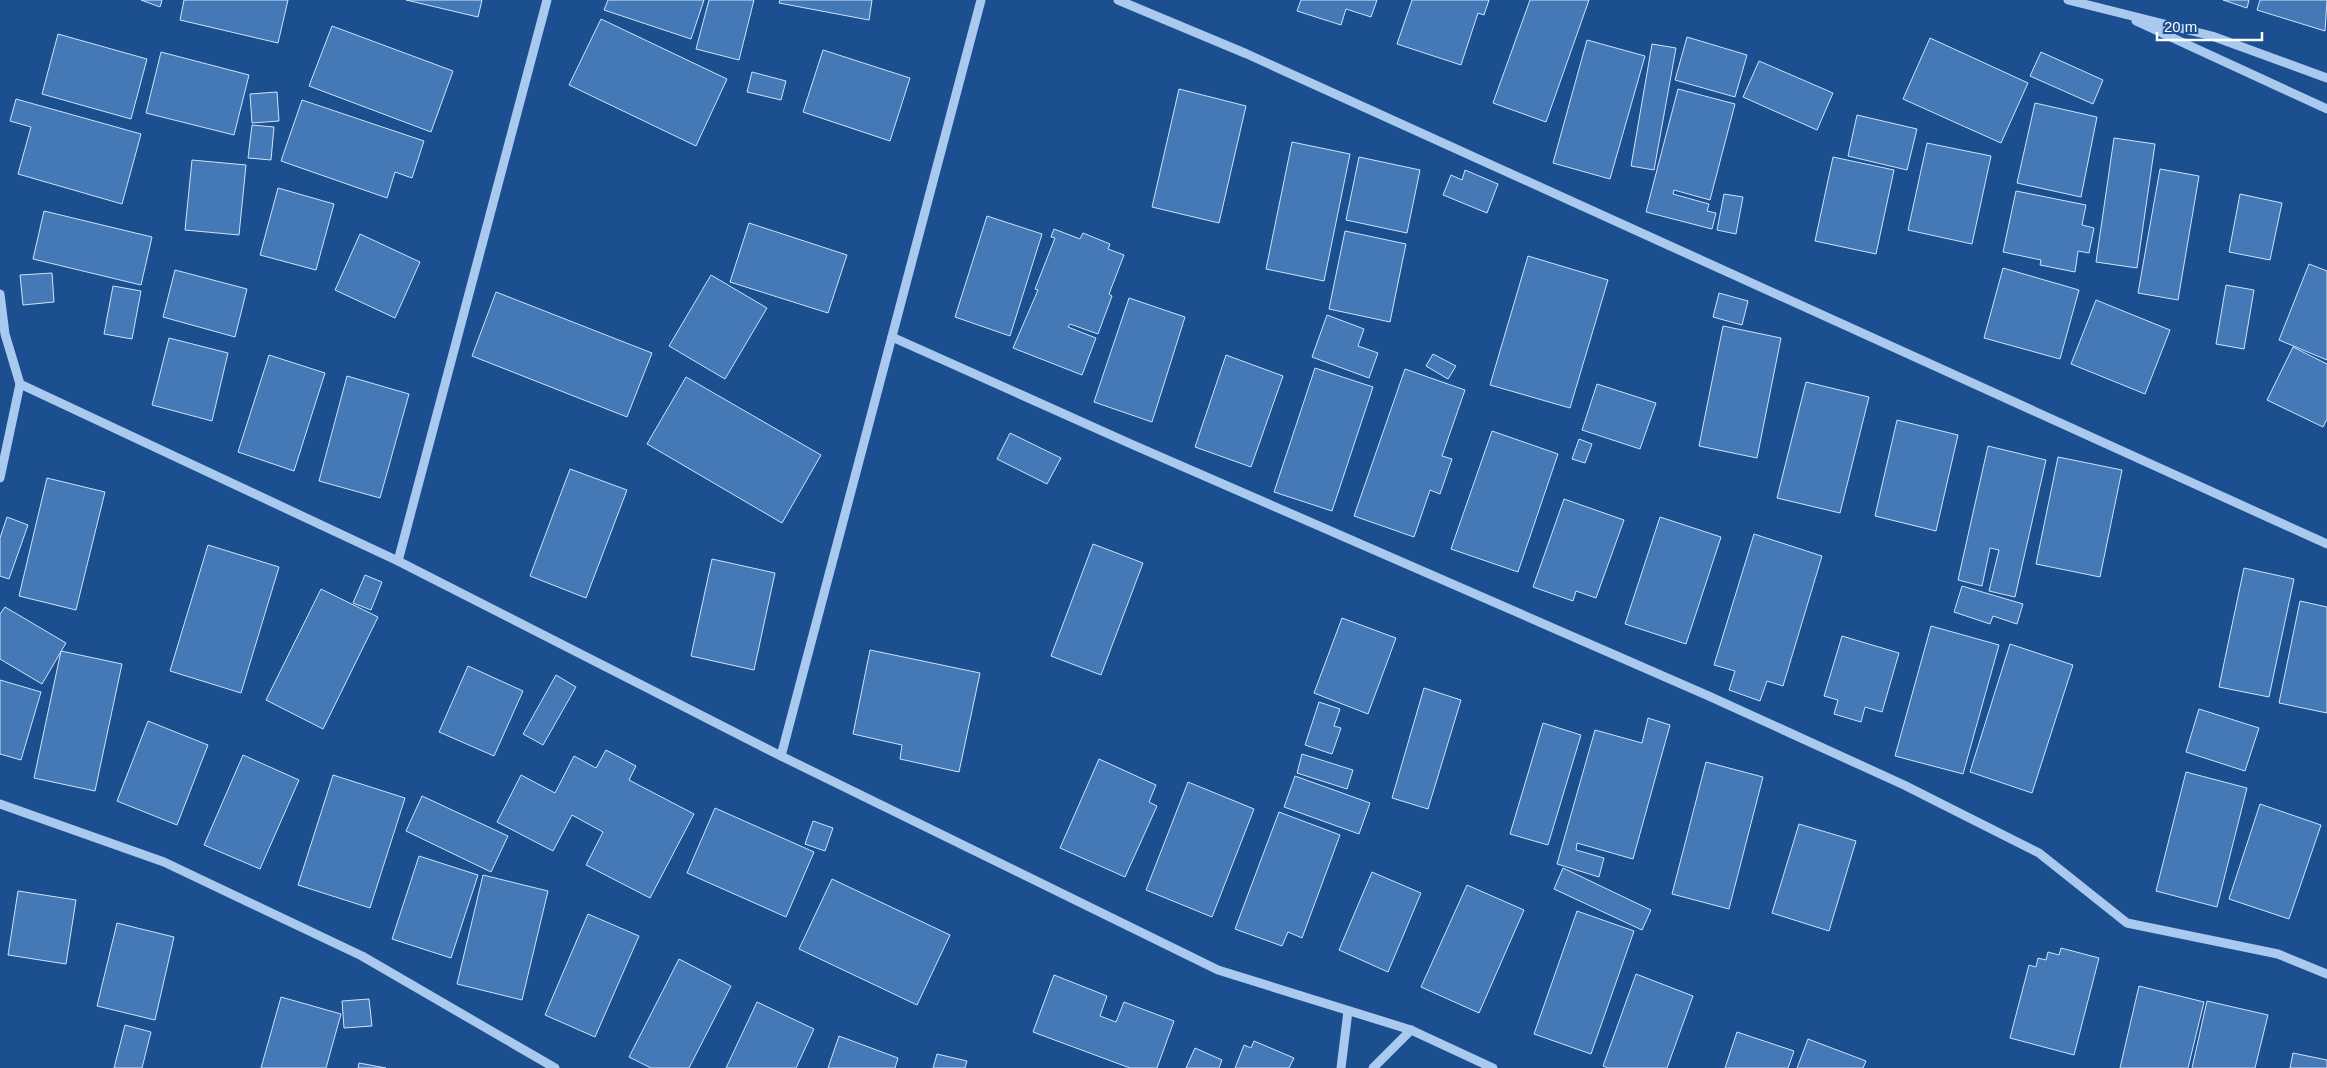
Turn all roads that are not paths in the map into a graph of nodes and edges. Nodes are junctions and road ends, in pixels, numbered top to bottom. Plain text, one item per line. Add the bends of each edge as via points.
1 (547, 0) edge
2 (982, 0) edge
3 (1118, 0) edge
4 (2068, 0) edge
5 (2090, 0) edge
6 (2327, 78) edge
7 (2327, 109) edge
8 (0, 294) edge
9 (892, 337) junction
10 (20, 384) junction
11 (0, 478) edge
12 (2327, 544) edge
13 (398, 561) junction
14 (782, 756) junction
15 (0, 804) edge
16 (2327, 974) edge
17 (1348, 1011) junction
18 (1411, 1030) junction
19 (556, 1068) edge
20 (1340, 1068) edge
21 (1373, 1068) edge
22 (1493, 1068) edge

1 - 13 street
2 - 9 street
3 - 12 street via 1247,54
4 - 6 street via 2212,36
5 - 7 street
8 - 10 street via 5,334
9 - 14 street
9 - 16 street via 1904,785 2039,853 2127,923 2278,954
10 - 11 street
10 - 13 street
13 - 14 street
14 - 17 street via 1218,970
15 - 19 street via 164,862 362,956
17 - 18 street
17 - 20 street
18 - 21 street
18 - 22 street

